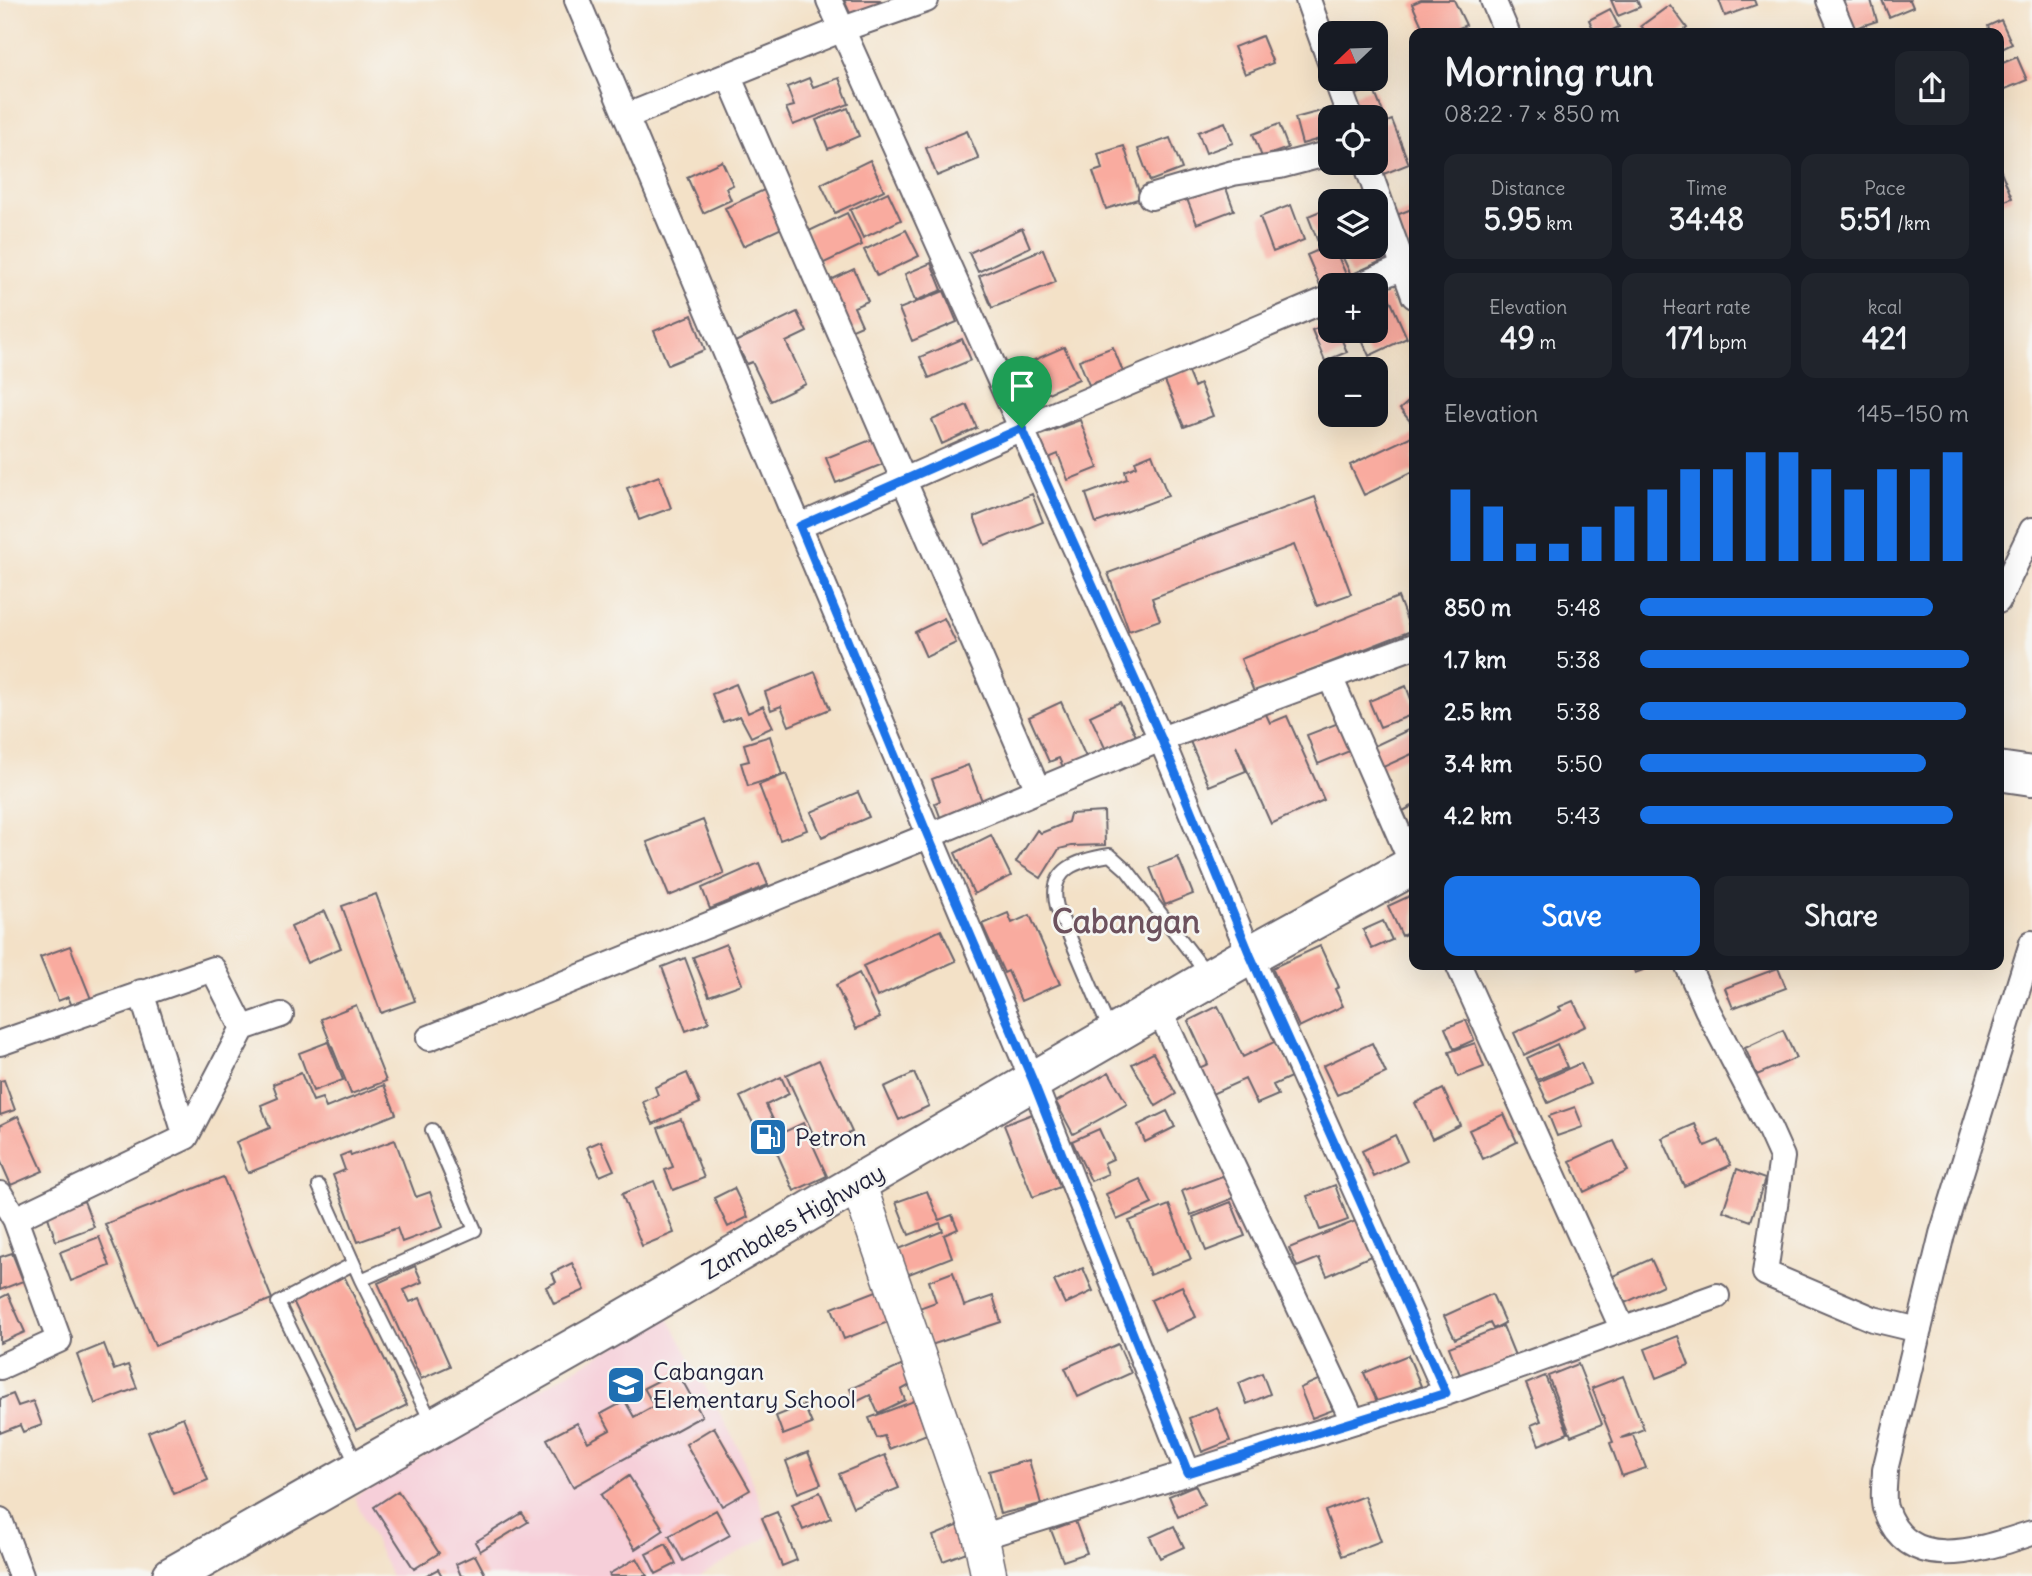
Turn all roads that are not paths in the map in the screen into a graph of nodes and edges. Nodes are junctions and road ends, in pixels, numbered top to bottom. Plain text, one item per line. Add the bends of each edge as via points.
1 (577, 0) edge
2 (829, 0) edge
3 (926, 0) edge
4 (1308, 0) edge
5 (1493, 0) edge
6 (1829, 0) edge
7 (1318, 28) edge
8 (1505, 28) edge
9 (1841, 28) edge
10 (843, 29) junction
11 (728, 75) junction
12 (628, 116) junction
13 (1318, 156) edge
14 (1371, 175) edge
15 (1151, 197) dead end
16 (1409, 265) edge
17 (1388, 274) edge
18 (1318, 303) edge
19 (1022, 428) junction
20 (905, 480) junction
21 (800, 526) junction
22 (2032, 530) edge
23 (2004, 588) edge
24 (1409, 648) edge
25 (1330, 677) junction
26 (1161, 738) junction
27 (2004, 772) edge
28 (2032, 776) edge
29 (1038, 790) junction
30 (928, 836) junction
31 (1409, 855) edge
32 (1409, 869) edge
33 (2032, 943) edge
34 (1250, 955) junction
35 (1461, 970) edge
36 (1690, 970) edge
37 (1211, 978) junction
38 (141, 992) junction
39 (1158, 1008) junction
40 (281, 1015) dead end
41 (243, 1028) junction
42 (1112, 1036) junction
43 (429, 1038) dead end
44 (0, 1042) edge
45 (1033, 1081) junction
46 (432, 1130) dead end
47 (186, 1137) junction
48 (858, 1184) junction
49 (319, 1186) dead end
50 (0, 1194) edge
51 (15, 1219) junction
52 (354, 1264) junction
53 (361, 1280) junction
54 (1717, 1296) dead end
55 (1919, 1329) junction
56 (1623, 1330) junction
57 (0, 1367) edge
58 (1446, 1393) junction
59 (1353, 1421) junction
60 (435, 1428) junction
61 (359, 1468) junction
62 (1188, 1473) junction
63 (0, 1520) edge
64 (2032, 1533) edge
65 (981, 1537) junction
66 (21, 1576) edge
67 (172, 1576) edge
68 (989, 1576) edge

1 - 12 street
2 - 10 street
3 - 10 street
4 - 7 street
5 - 8 street
6 - 9 street
10 - 11 street
10 - 19 street
11 - 12 street
11 - 20 street
12 - 21 street
13 - 15 street via 1233,173
14 - 16 street
16 - 17 street
18 - 19 street
19 - 20 street
19 - 26 street
20 - 21 street
20 - 29 street
21 - 30 street
22 - 23 street
24 - 25 street
25 - 26 street
25 - 31 street
26 - 29 street
26 - 34 street
27 - 28 main road
29 - 30 street
30 - 43 street
30 - 45 street
32 - 34 main road, Zambales Highway
33 - 55 street via 1942,1234
34 - 37 main road, Zambales Highway
34 - 58 street
35 - 56 street
36 - 55 street via 1782,1157 1765,1273 1873,1319
37 - 39 main road, Zambales Highway
37 - 42 lane via 1127,870 1110,855 1069,866 1053,891
38 - 41 street via 214,969
38 - 44 street
38 - 47 street
39 - 42 main road, Zambales Highway
39 - 59 street
40 - 41 street
41 - 47 street
42 - 45 main road, Zambales Highway
45 - 48 main road, Zambales Highway
45 - 62 street
46 - 53 lane via 475,1230
47 - 51 street
48 - 60 main road, Zambales Highway
48 - 65 street
49 - 52 lane
50 - 51 street
51 - 57 street via 59,1340
52 - 53 lane
52 - 61 lane via 278,1303
53 - 60 lane
54 - 56 street
55 - 64 street via 1885,1470 1884,1506 1897,1533 1914,1550 1943,1557
56 - 58 street
58 - 59 street
59 - 62 street
60 - 61 main road, Zambales Highway
61 - 67 main road, Zambales Highway
62 - 65 street
63 - 66 street
65 - 68 street

